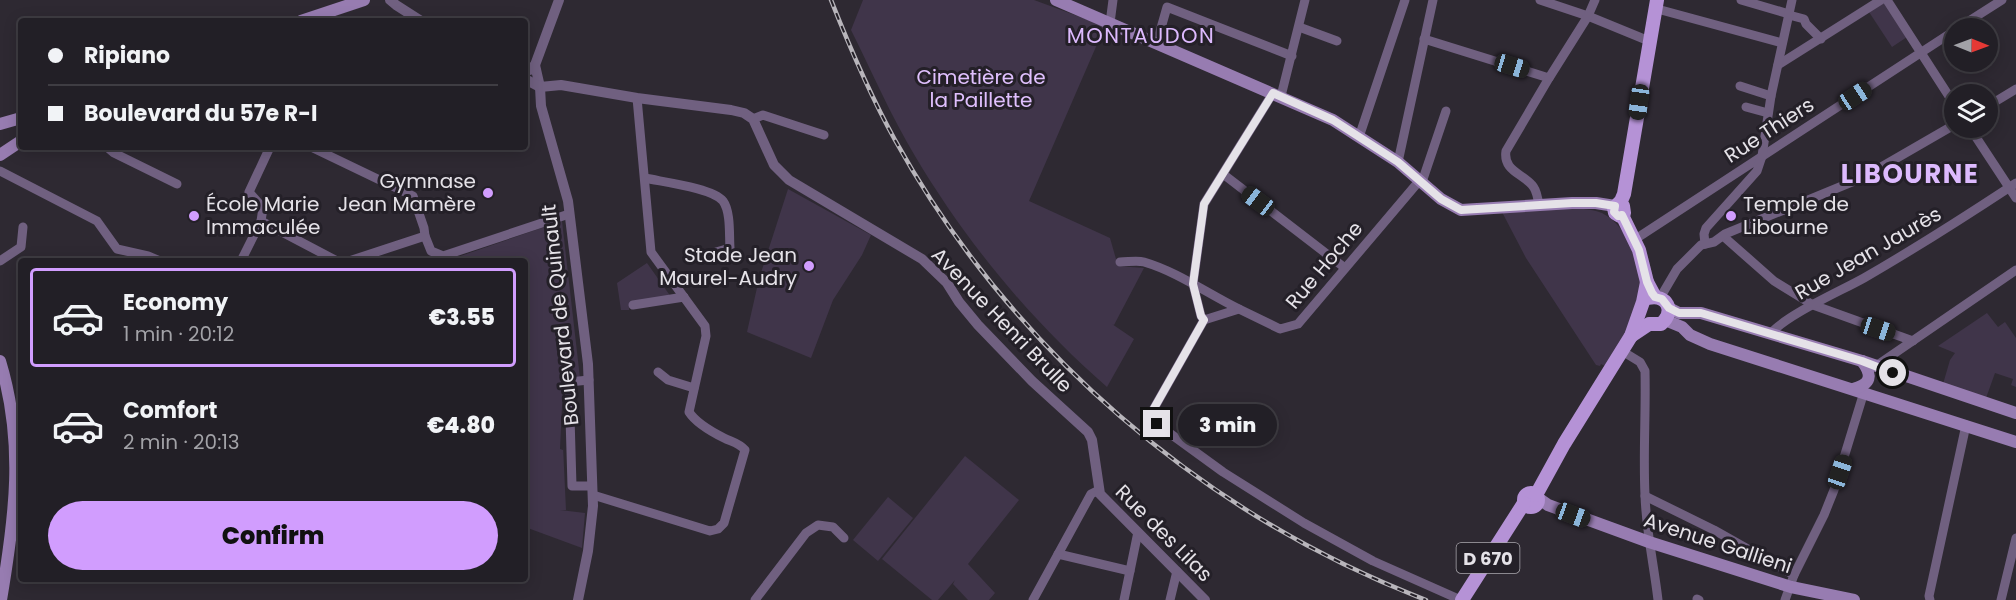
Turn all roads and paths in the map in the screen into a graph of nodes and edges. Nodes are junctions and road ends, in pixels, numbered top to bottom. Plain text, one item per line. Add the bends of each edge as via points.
1 (364, 0) edge
2 (390, 0) edge
3 (559, 0) edge
4 (1056, 0) edge
5 (1113, 0) edge
6 (1305, 0) edge
7 (1405, 0) edge
8 (1433, 0) edge
9 (1540, 0) edge
10 (1595, 0) edge
11 (1741, 0) edge
12 (1792, 0) edge
13 (1881, 0) edge
14 (1887, 0) edge
15 (2002, 0) edge
16 (1660, 3) edge
17 (1789, 14) junction
18 (1588, 16) junction
19 (310, 18) edge
20 (416, 18) edge
21 (1974, 18) edge
22 (1110, 23) junction
23 (1299, 27) junction
24 (1944, 38) edge
25 (1424, 39) junction
26 (1821, 39) junction
27 (1649, 40) junction
28 (1337, 41) dead end
29 (1157, 42) junction
30 (1782, 43) junction
31 (1921, 53) junction
32 (1292, 56) junction
33 (535, 65) junction
34 (1778, 65) junction
35 (528, 71) edge
36 (1549, 78) junction
37 (528, 81) edge
38 (1740, 86) dead end
39 (540, 87) junction
40 (1944, 89) edge
41 (2016, 89) edge
42 (1277, 94) junction
43 (1771, 96) junction
44 (637, 98) junction
45 (1998, 100) edge
46 (1746, 107) dead end
47 (1446, 111) dead end
48 (1768, 113) junction
49 (18, 119) edge
50 (753, 119) junction
51 (0, 124) edge
52 (1944, 131) edge
53 (824, 135) dead end
54 (1359, 137) junction
55 (1978, 138) edge
56 (18, 143) edge
57 (110, 150) edge
58 (269, 150) edge
59 (317, 150) edge
60 (0, 155) edge
61 (1762, 156) junction
62 (1398, 162) junction
63 (1747, 166) junction
64 (0, 171) edge
65 (1755, 173) junction
66 (1223, 174) junction
67 (645, 178) junction
68 (1421, 181) junction
69 (177, 184) dead end
70 (2013, 185) edge
71 (2016, 198) edge
72 (1543, 204) junction
73 (1619, 209) junction
74 (569, 214) junction
75 (261, 221) junction
76 (23, 227) dead end
77 (425, 236) junction
78 (1724, 236) junction
79 (1634, 240) junction
80 (1705, 244) junction
81 (716, 252) dead end
82 (153, 258) edge
83 (243, 258) edge
84 (331, 258) edge
85 (358, 258) edge
86 (0, 261) edge
87 (1120, 262) dead end
88 (1345, 268) junction
89 (2016, 270) edge
90 (1193, 284) junction
91 (684, 297) junction
92 (1814, 305) junction
93 (633, 306) dead end
94 (1656, 306) junction
95 (1239, 309) junction
96 (1204, 320) junction
97 (1770, 334) junction
98 (1631, 336) junction
99 (1913, 340) junction
100 (1622, 351) junction
101 (0, 361) edge
102 (1862, 361) junction
103 (1876, 366) junction
104 (658, 372) dead end
105 (1889, 372) junction
106 (589, 380) junction
107 (694, 388) junction
108 (1859, 391) junction
109 (1881, 398) junction
110 (2016, 413) edge
111 (1966, 425) junction
112 (2016, 442) edge
113 (571, 444) junction
114 (591, 444) junction
115 (593, 490) junction
116 (1099, 490) junction
117 (1645, 496) junction
118 (1532, 500) junction
119 (1138, 532) junction
120 (844, 538) dead end
121 (2016, 538) edge
122 (1649, 542) junction
123 (1058, 554) junction
124 (1130, 571) junction
125 (1177, 571) junction
126 (1792, 581) junction
127 (1928, 599) edge
128 (1, 600) edge
129 (578, 600) edge
130 (755, 600) edge
131 (1033, 600) edge
132 (1124, 600) edge
133 (1170, 600) edge
134 (1205, 600) edge
135 (1461, 600) edge
136 (1471, 600) edge
137 (1658, 600) edge
138 (1785, 600) edge
139 (1854, 600) edge
140 (2001, 600) edge

1 - 19 main road
2 - 20 street
3 - 33 street
4 - 22 main road
5 - 22 street
6 - 23 street
7 - 54 street
8 - 25 street
9 - 18 street
10 - 18 street
11 - 17 street
12 - 17 street
13 - 26 street
14 - 31 street
15 - 21 street, Rue Thiers
16 - 27 main road
16 - 30 street
16 - 73 main road via 1630,186
17 - 26 street via 1804,19
17 - 30 street
18 - 27 street
18 - 36 street
22 - 29 main road
23 - 28 street
23 - 32 street
24 - 31 street, Rue Thiers
25 - 36 street
25 - 62 street
26 - 34 street
27 - 73 main road
29 - 32 street via 1167,7
29 - 42 main road
30 - 34 street
31 - 40 street
31 - 61 street, Rue Thiers
32 - 42 street
33 - 35 street
33 - 39 street, Boulevard de Quinault
34 - 43 street
36 - 72 street via 1505,156 1508,166 1533,186
37 - 39 street
38 - 43 street
39 - 44 street via 561,85
39 - 74 street, Boulevard de Quinault via 541,106
41 - 45 street
42 - 54 main road
42 - 66 street
43 - 48 street
44 - 50 street via 731,110
44 - 67 street
46 - 48 street
47 - 68 street
48 - 61 street
49 - 51 main road
50 - 53 street via 763,115
50 - 116 street, Avenue Henri Brulle via 781,173 922,259 947,283 978,326 1088,432
52 - 78 street via 1864,177
54 - 62 main road
55 - 70 street
56 - 60 main road
57 - 69 street
58 - 75 street via 249,192 262,208
59 - 77 street via 412,196
61 - 63 street, Rue Thiers
61 - 65 street
62 - 68 main road
63 - 65 street
63 - 79 street, Rue Thiers
64 - 82 street via 97,221 117,249
65 - 80 street via 1706,228
66 - 88 street
66 - 90 street via 1204,204
67 - 81 street via 713,194 723,202 730,248
67 - 91 street via 651,252
68 - 72 main road via 1461,210
68 - 88 street, Rue Hoche
70 - 71 street
70 - 92 street, Rue Jean Jaurès via 1918,246
72 - 73 main road via 1596,203
73 - 79 main road
74 - 77 street via 442,256 431,251
74 - 106 street, Boulevard de Quinault
75 - 83 street
75 - 84 street
76 - 86 street via 21,247
77 - 85 street
78 - 80 street
78 - 92 street via 1774,281
79 - 94 main road
80 - 94 street via 1677,269
87 - 90 street, Rue Hoche via 1143,262
88 - 95 street, Rue Hoche via 1298,324 1280,329
89 - 99 street
90 - 95 street, Rue Hoche
90 - 96 street
91 - 93 street
91 - 107 street via 705,326
92 - 97 street, Rue Jean Jaurès
92 - 99 street
94 - 97 main road via 1679,313 1701,313
94 - 98 main road, D 670
94 - 98 main road, D 670 via 1644,320 1649,324
94 - 108 main road via 1690,335 1710,344
95 - 96 street
96 - 135 street via 1153,410 1157,424 1304,523 1373,561
97 - 102 main road
98 - 100 main road, D 670
99 - 103 street
100 - 117 street via 1640,362 1645,371
100 - 118 main road, D 670 via 1564,444 1540,469
101 - 128 main road via 14,424 16,466 12,534
102 - 103 main road
102 - 108 main road via 1869,370 1868,380
103 - 105 main road
103 - 108 main road
104 - 107 street via 668,380
105 - 109 main road via 1879,374 1874,381
105 - 110 main road
106 - 113 street via 569,382
106 - 114 street, Boulevard de Quinault
107 - 115 street via 689,412 694,420 745,450 724,523 710,531
108 - 109 main road
108 - 126 street via 1834,490
109 - 111 main road
111 - 112 main road
111 - 127 street
113 - 114 street
113 - 115 street via 572,486
114 - 115 street, Boulevard de Quinault
115 - 129 street, Boulevard de Quinault via 588,551
116 - 119 street, Rue des Lilas
116 - 123 street via 1090,494
117 - 122 street
117 - 126 street via 1714,530
118 - 122 main road, Avenue Gallieni
118 - 135 main road, D 670
118 - 136 main road, D 670
119 - 124 street
119 - 125 street, Rue des Lilas
120 - 130 street via 833,527 818,525 806,532
121 - 140 street
122 - 126 main road, Avenue Gallieni
122 - 137 street
123 - 124 street
123 - 131 street
124 - 132 street
125 - 133 street
125 - 134 street, Rue des Lilas
126 - 138 street
126 - 139 main road, Avenue Gallieni

